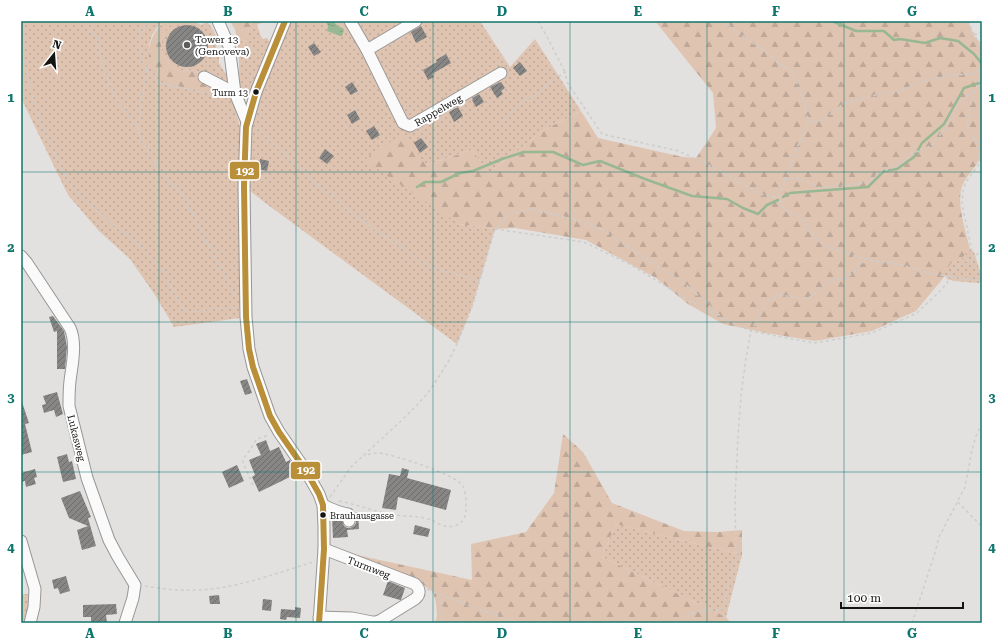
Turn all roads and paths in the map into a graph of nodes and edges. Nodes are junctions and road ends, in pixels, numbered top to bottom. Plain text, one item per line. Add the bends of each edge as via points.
1 (88, 21) edge
2 (137, 21) edge
3 (150, 21) edge
4 (218, 21) edge
5 (285, 21) edge
6 (350, 21) edge
7 (416, 21) edge
8 (538, 21) edge
9 (723, 21) edge
10 (968, 21) edge
11 (982, 32) edge
12 (141, 33) junction
13 (974, 35) junction
14 (21, 49) edge
15 (982, 49) edge
16 (367, 50) junction
17 (982, 68) edge
18 (147, 69) junction
19 (565, 72) junction
20 (501, 73) dead end
21 (204, 77) dead end
22 (976, 88) junction
23 (234, 94) junction
24 (222, 97) dead end
25 (502, 121) dead end
26 (247, 122) junction
27 (808, 123) junction
28 (139, 132) junction
29 (784, 180) junction
30 (779, 196) junction
31 (495, 229) junction
32 (982, 250) edge
33 (21, 256) edge
34 (973, 256) junction
35 (866, 259) junction
36 (950, 276) junction
37 (480, 281) junction
38 (982, 281) edge
39 (237, 300) dead end
40 (238, 306) dead end
41 (724, 320) junction
42 (751, 332) junction
43 (982, 423) edge
44 (279, 432) junction
45 (363, 456) junction
46 (253, 485) dead end
47 (338, 501) dead end
48 (328, 502) junction
49 (958, 502) junction
50 (349, 521) dead end
51 (982, 527) edge
52 (21, 540) edge
53 (324, 554) junction
54 (414, 584) junction
55 (135, 585) junction
56 (434, 592) junction
57 (319, 620) edge
58 (30, 623) edge
59 (125, 623) edge
60 (440, 623) edge
61 (517, 623) edge
62 (677, 623) edge
63 (912, 623) edge

1 - 28 path via 99,44 103,68 114,95
2 - 12 path
3 - 12 path
4 - 23 street via 229,46
5 - 26 street via 256,92
6 - 16 street, Rappelweg
7 - 16 street
8 - 19 path
9 - 27 path via 794,73 805,104
10 - 13 path
11 - 13 path
12 - 18 path via 141,53
13 - 15 path
14 - 40 path via 36,110 66,178 76,190 142,247 163,271 185,311
16 - 20 street, Rappelweg via 403,123 410,126
17 - 22 path
17 - 27 path via 974,74 927,80 900,91 843,104 825,119
18 - 24 path via 161,83
18 - 28 path
19 - 25 path
19 - 30 path via 567,82 602,134 679,151 760,194
21 - 23 street
22 - 29 path via 960,102 946,127 931,146 911,154 897,166 881,172 867,183 820,188 799,178
22 - 34 path via 967,126 978,144 980,163 966,182 962,197
23 - 26 street
26 - 37 path via 359,218 429,266
26 - 44 street via 244,186 247,331 257,381
27 - 29 path
28 - 39 path via 162,175 179,192 190,209
29 - 30 path
30 - 35 path via 781,205 803,221 819,242 846,254
31 - 37 path
31 - 41 path via 584,242 633,266
31 - 41 path via 510,214 529,209 580,221 601,229 684,282
32 - 34 path
33 - 55 street, Lukasweg via 73,335 69,406 87,478 108,540
34 - 36 path via 955,269
34 - 38 path via 973,267
35 - 36 path
35 - 42 path via 847,278 828,281 807,299 780,295 767,301
36 - 38 path
36 - 42 path via 942,289 917,313 872,333 814,343
37 - 45 path via 457,344 435,383 412,410
41 - 42 path
42 - 62 path via 738,428 736,560 722,610 702,610 686,615
43 - 49 path via 972,450 966,487
44 - 46 path via 257,439 242,459
44 - 48 street via 322,500
45 - 47 path via 380,453 422,465 453,478 463,486 466,511 464,518 456,525 444,526 427,518 390,514
45 - 48 path via 348,471
48 - 50 street via 335,511 348,514
48 - 53 street via 324,520
49 - 51 path
49 - 63 path via 939,537
52 - 58 street via 35,590
53 - 54 street, Turmweg
53 - 55 path via 249,581 216,588 181,590
53 - 57 street
54 - 56 path
54 - 57 street via 419,589 418,597 378,621 344,618
55 - 59 street
56 - 60 path via 441,601 443,611
56 - 61 path

